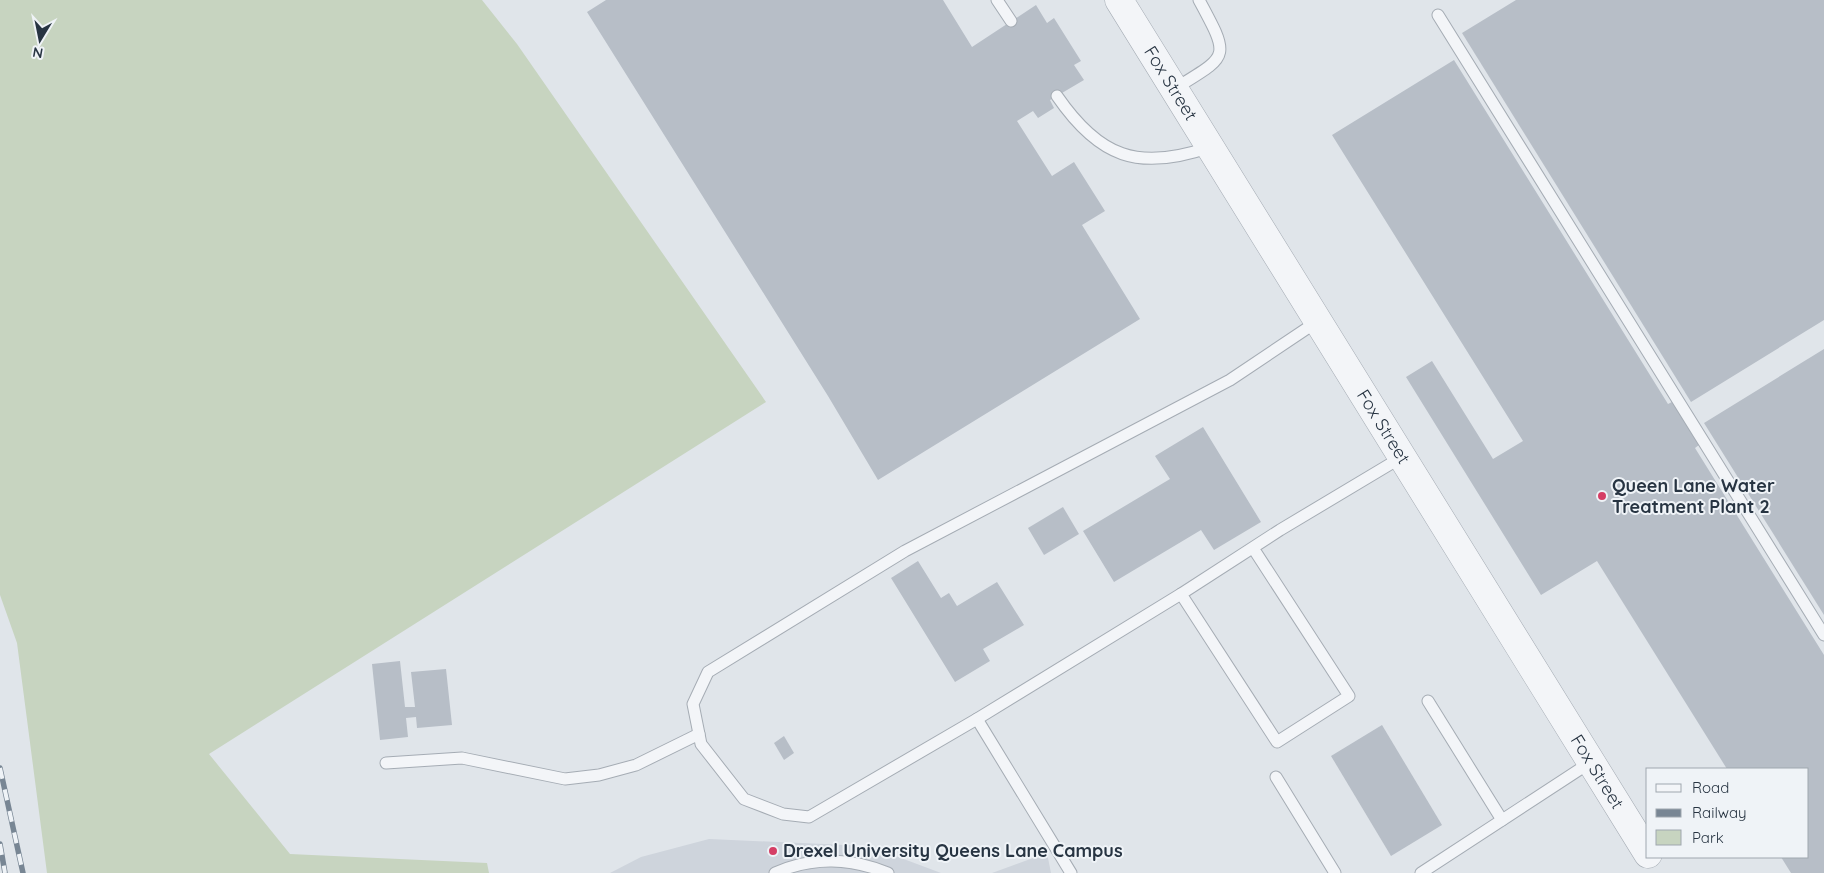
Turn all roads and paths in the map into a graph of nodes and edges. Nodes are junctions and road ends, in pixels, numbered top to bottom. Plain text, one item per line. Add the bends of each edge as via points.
1 (997, 0) edge
2 (1119, 0) edge
3 (1199, 0) edge
4 (1438, 16) dead end
5 (1011, 21) dead end
6 (1174, 88) junction
7 (1057, 96) dead end
8 (1210, 147) junction
9 (1318, 321) junction
10 (1402, 457) junction
11 (1253, 548) junction
12 (1182, 594) junction
13 (1824, 635) edge
14 (1428, 702) dead end
15 (977, 719) junction
16 (699, 734) junction
17 (1590, 762) junction
18 (386, 763) dead end
19 (1276, 777) dead end
20 (1502, 820) junction
21 (1646, 850) edge
22 (1651, 858) edge
23 (1438, 862) junction
24 (775, 873) edge
25 (888, 873) edge
26 (1072, 873) edge
27 (1335, 873) edge
28 (1421, 873) edge
29 (1444, 873) edge
30 (1660, 873) edge

1 - 5 lane
2 - 6 street, Fox Street
3 - 6 lane via 1221,46 1220,55 1216,62
4 - 13 lane
6 - 8 street, Fox Street
7 - 8 lane via 1090,137 1116,151 1158,159
8 - 9 street, Fox Street
9 - 10 street, Fox Street
9 - 16 lane via 1230,380 905,551 708,672 693,704
10 - 11 lane
10 - 17 street, Fox Street
11 - 12 lane
11 - 12 lane via 1349,696 1277,742
12 - 15 lane
14 - 20 lane
15 - 16 lane via 809,818 784,814 744,799 701,744
15 - 26 lane
16 - 18 lane via 636,765 565,779 462,758
17 - 20 lane
17 - 21 street, Fox Street
19 - 27 lane
20 - 23 lane
22 - 30 street, Fox Street
23 - 28 lane
23 - 29 lane
24 - 25 lane via 788,867 827,860 865,864

